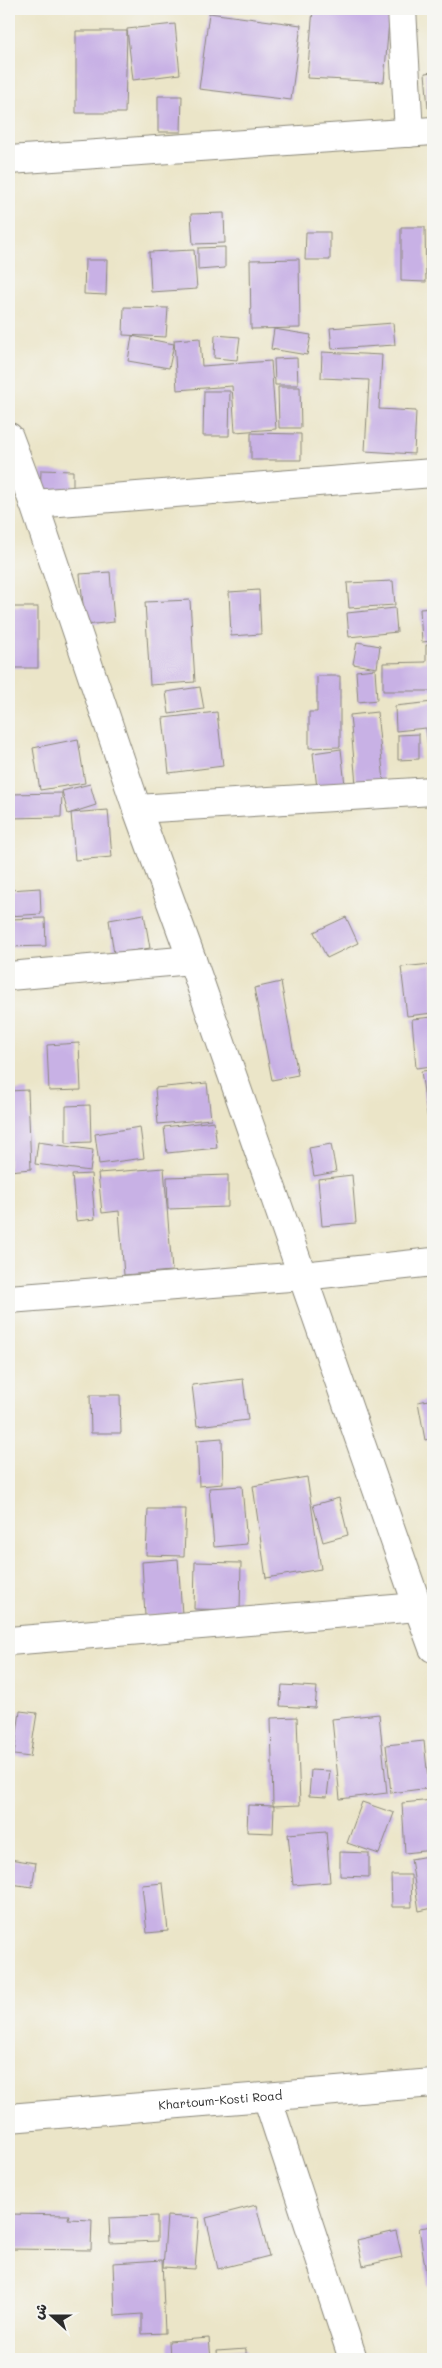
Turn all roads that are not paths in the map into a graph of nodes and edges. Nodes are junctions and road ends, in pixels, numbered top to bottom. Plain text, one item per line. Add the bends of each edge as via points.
1 (402, 9) edge
2 (421, 132) edge
3 (9, 160) edge
4 (9, 437) edge
5 (433, 473) edge
6 (34, 504) junction
7 (433, 791) edge
8 (137, 809) junction
9 (192, 960) junction
10 (9, 976) edge
11 (433, 1262) edge
12 (303, 1276) junction
13 (9, 1299) edge
14 (418, 1608) junction
15 (9, 1641) edge
16 (433, 1648) edge
17 (433, 2083) edge
18 (267, 2097) junction
19 (9, 2118) edge
20 (353, 2359) edge

1 - 2 main road
2 - 3 main road
4 - 6 main road
5 - 6 main road
6 - 8 main road
7 - 8 main road
8 - 9 main road
9 - 10 main road
9 - 12 main road
11 - 12 main road
12 - 13 main road
12 - 14 main road
14 - 15 main road
14 - 16 main road
17 - 18 main road, Khartoum-Kosti Road
18 - 19 main road, Khartoum-Kosti Road
18 - 20 main road

